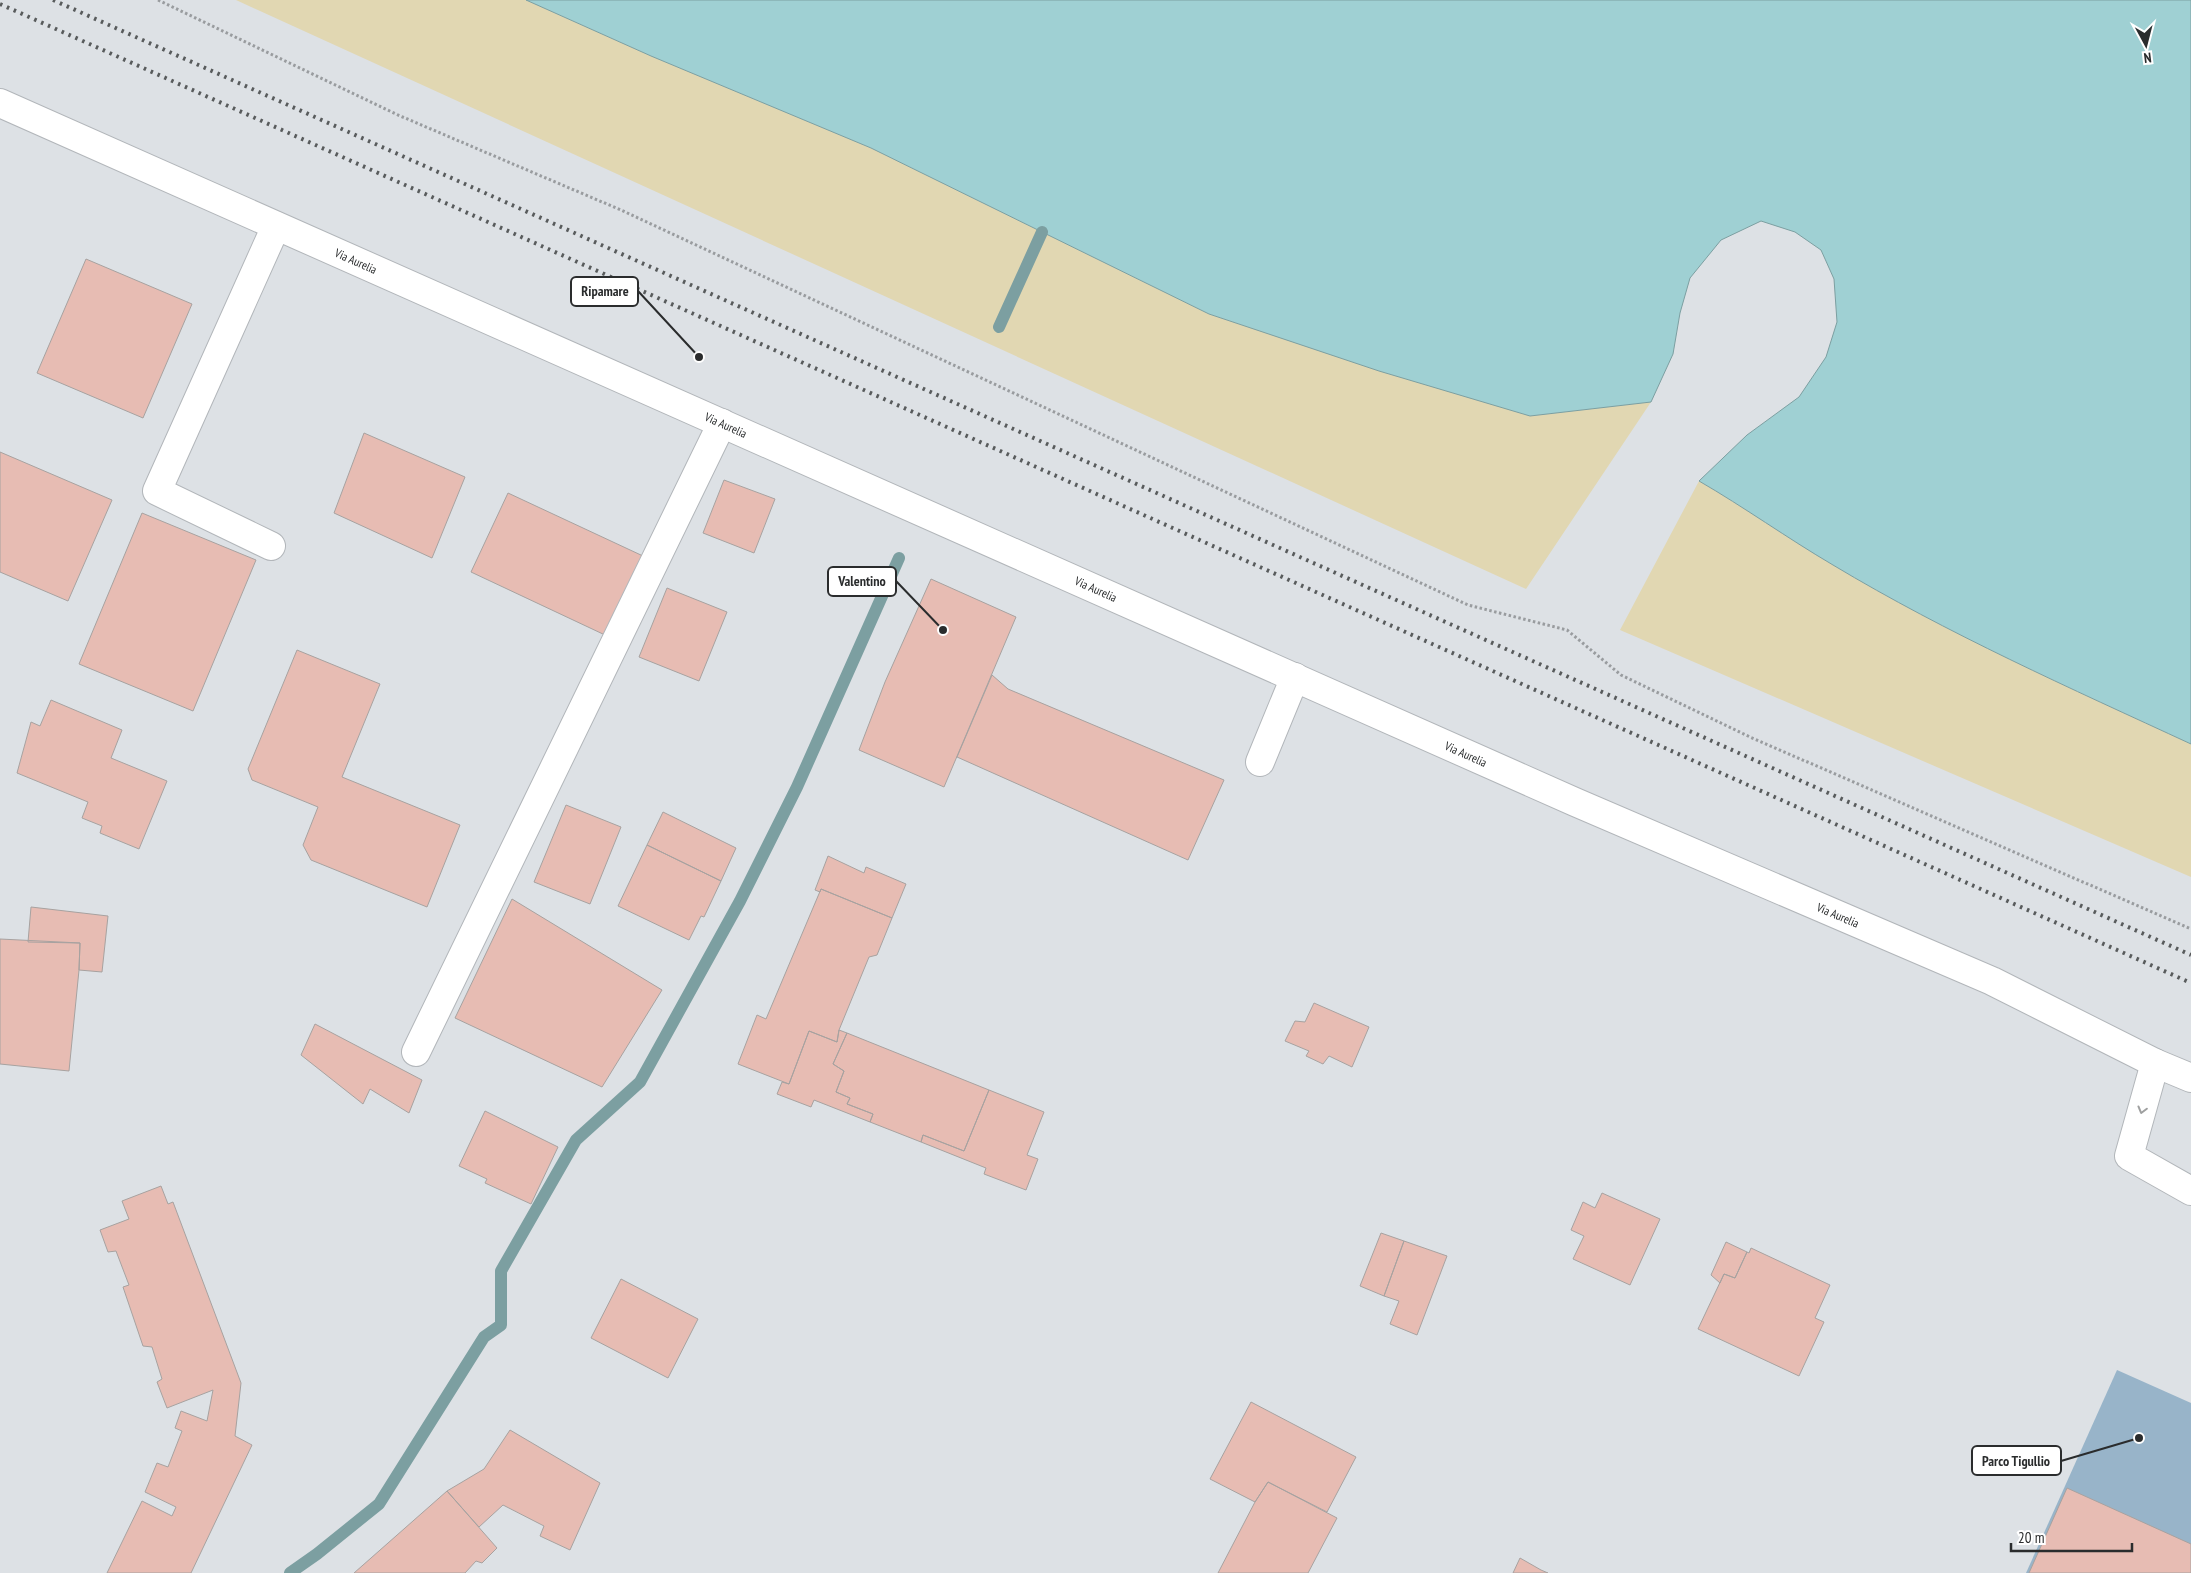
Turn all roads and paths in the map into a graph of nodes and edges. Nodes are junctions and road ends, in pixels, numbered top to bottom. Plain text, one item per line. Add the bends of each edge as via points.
1 (158, 0) edge
2 (0, 103) edge
3 (276, 226) junction
4 (722, 423) junction
5 (272, 546) dead end
6 (1295, 677) junction
7 (1260, 762) dead end
8 (2191, 929) edge
9 (416, 1052) dead end
10 (2154, 1062) junction
11 (2191, 1078) edge
12 (2191, 1192) edge

1 - 8 path via 398,115 621,210 1468,605 1567,630 1621,675 1750,737
2 - 3 main road, Via Aurelia
3 - 4 main road, Via Aurelia
3 - 5 main road via 157,491
4 - 6 main road, Via Aurelia
4 - 9 main road
6 - 7 main road
6 - 10 main road, Via Aurelia via 1992,982
10 - 11 main road, Via Aurelia
10 -> 12 main road via 2129,1156

